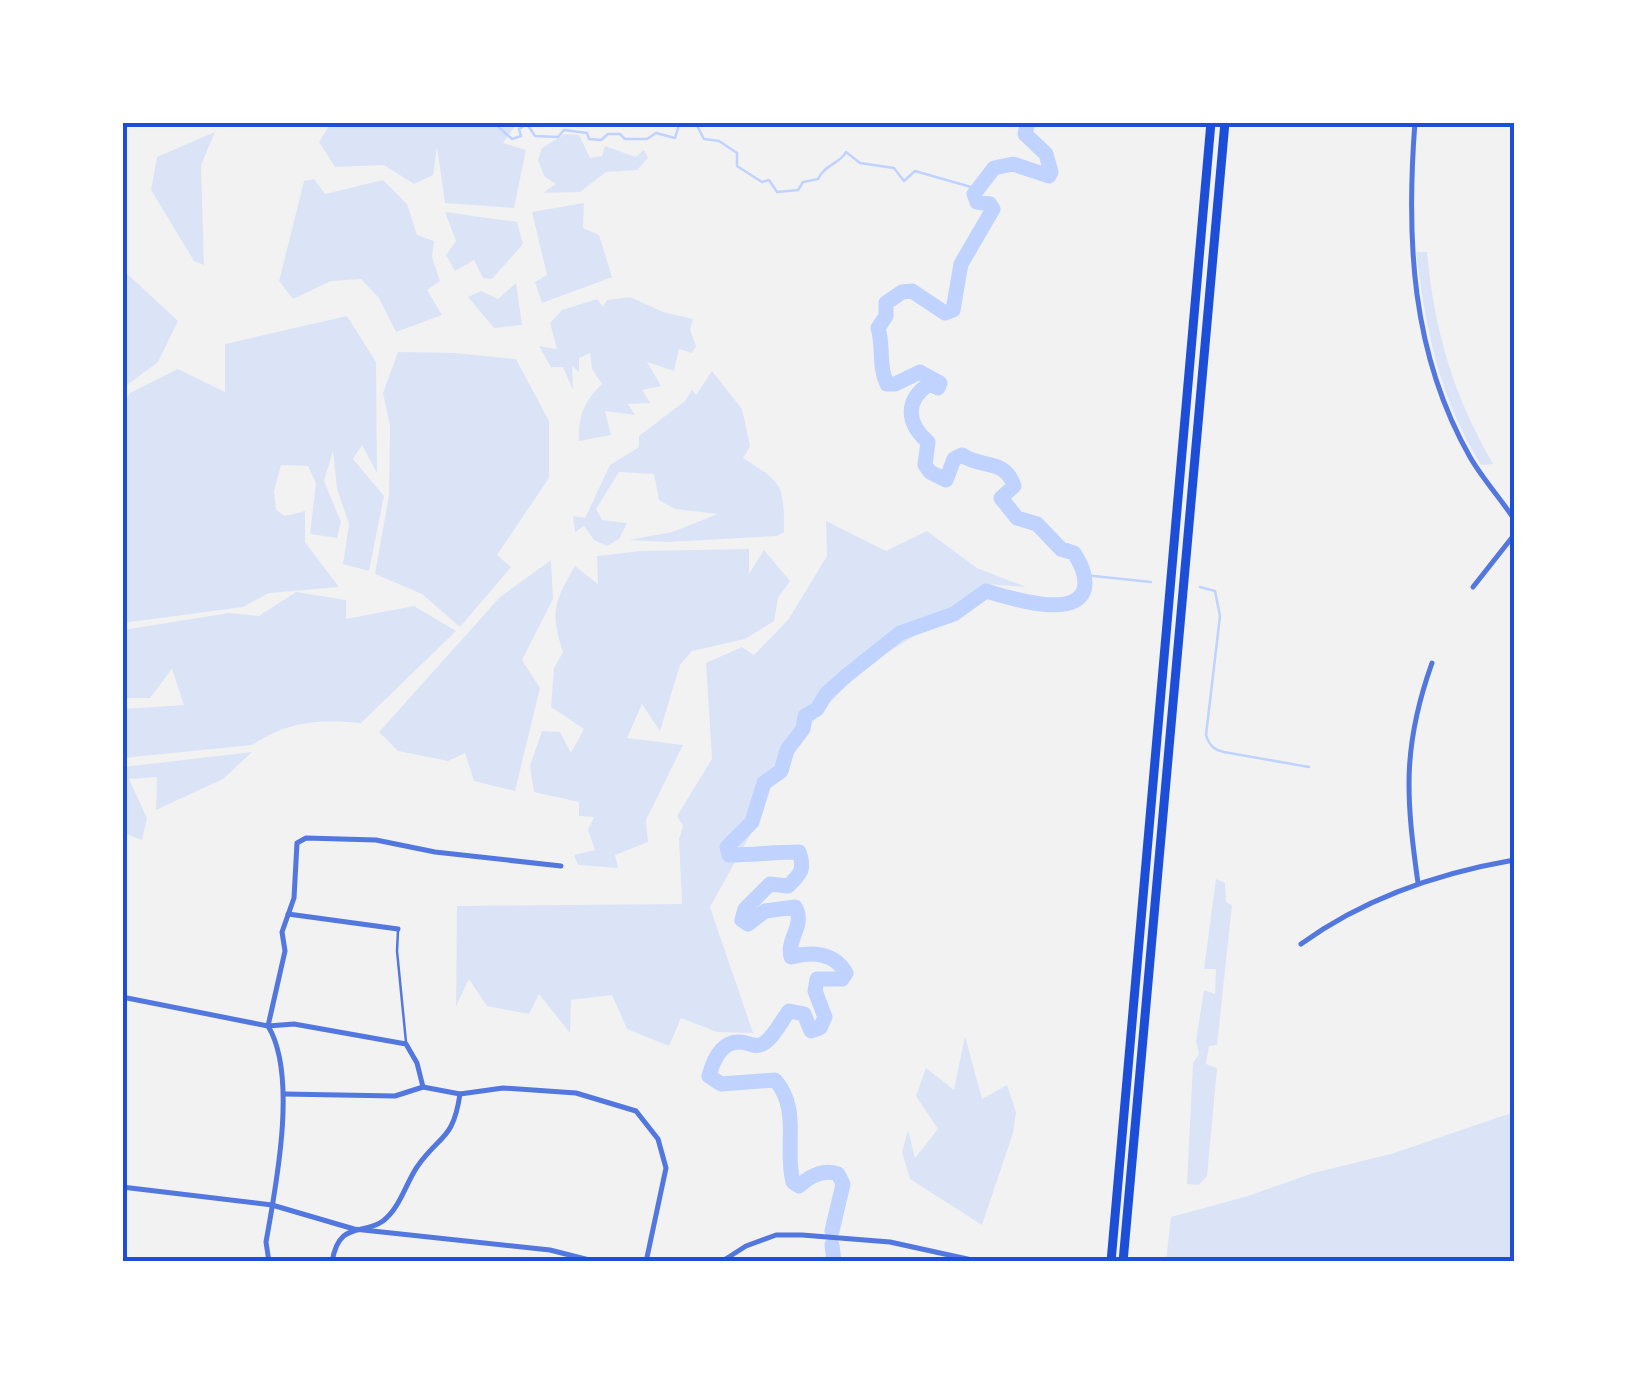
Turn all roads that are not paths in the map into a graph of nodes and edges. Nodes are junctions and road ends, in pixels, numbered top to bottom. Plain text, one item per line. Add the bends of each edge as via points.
1 (1211, 122) edge
2 (1225, 122) edge
3 (1415, 122) edge
4 (1514, 519) edge
5 (1514, 535) edge
6 (1473, 587) dead end
7 (1432, 663) dead end
8 (1514, 860) edge
9 (561, 866) dead end
10 (1418, 884) junction
11 (288, 914) junction
12 (398, 929) joint
13 (1301, 944) dead end
14 (122, 997) edge
15 (268, 1026) junction
16 (406, 1044) junction
17 (423, 1087) junction
18 (284, 1094) junction
19 (460, 1094) junction
20 (122, 1186) edge
21 (272, 1205) junction
22 (354, 1229) junction
23 (269, 1262) edge
24 (332, 1262) edge
25 (597, 1262) edge
26 (646, 1262) edge
27 (722, 1262) edge
28 (981, 1262) edge
29 (1111, 1262) edge
30 (1123, 1262) edge

1 - 29 highway
2 - 30 highway
3 - 4 street via 1410,231 1422,335 1454,426
5 - 6 street
7 - 10 street via 1411,737 1409,822
8 - 10 street
9 - 11 street via 376,840 306,838 297,843
10 - 13 street
11 - 12 street
11 - 15 street
12 - 16 lane
14 - 15 street
15 - 16 street via 294,1024
15 - 18 street via 278,1043
16 - 17 street
17 - 18 street via 395,1096
17 - 19 street
18 - 21 street
19 - 22 street via 446,1138 418,1165 382,1222
19 - 26 street via 504,1088 576,1093 636,1111 658,1140 666,1168
20 - 21 street
21 - 22 street
21 - 23 street
22 - 24 street via 340,1240
22 - 25 street via 550,1250
27 - 28 street via 776,1235 802,1235 890,1242

